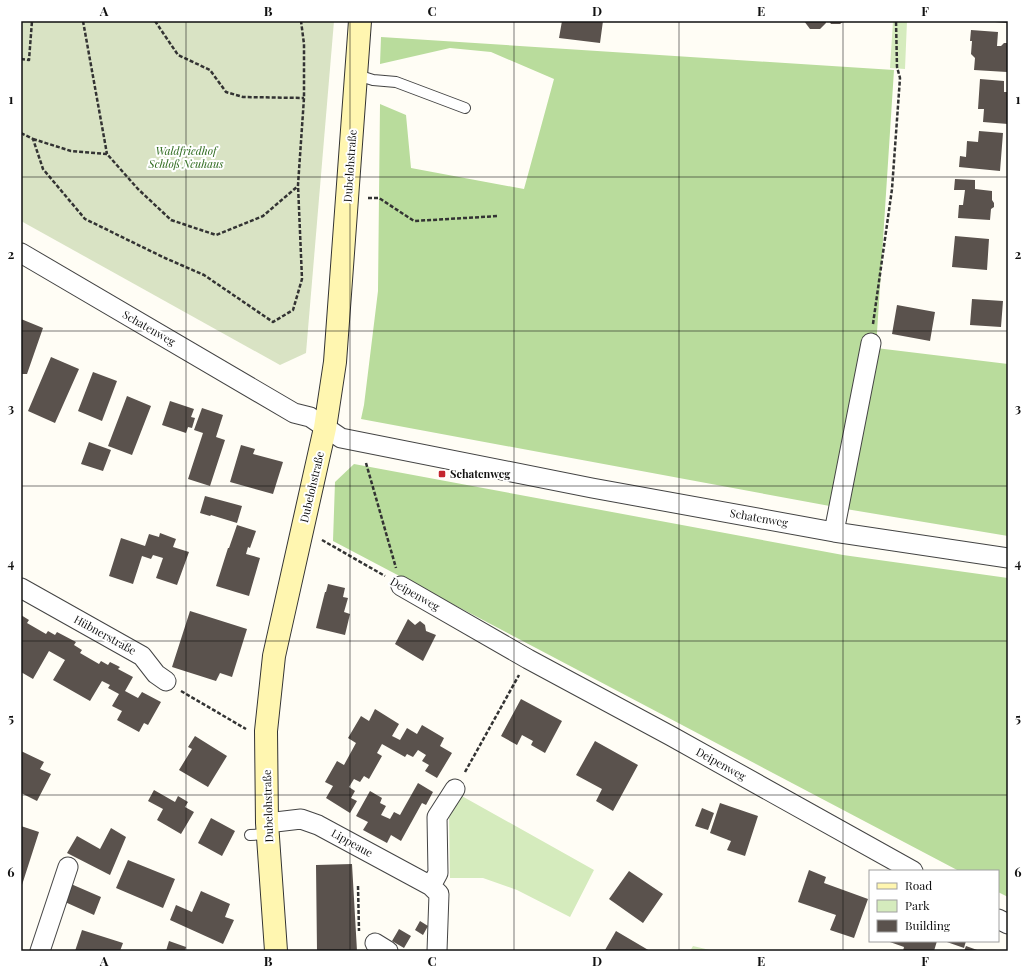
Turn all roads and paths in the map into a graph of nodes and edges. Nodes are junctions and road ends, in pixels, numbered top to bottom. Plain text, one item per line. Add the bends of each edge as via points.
1 (32, 21) edge
2 (84, 21) edge
3 (155, 21) edge
4 (301, 21) edge
5 (360, 21) edge
6 (896, 21) edge
7 (21, 59) edge
8 (357, 75) junction
9 (304, 98) junction
10 (464, 108) dead end
11 (21, 133) edge
12 (33, 139) junction
13 (107, 154) junction
14 (298, 185) junction
15 (367, 198) dead end
16 (499, 216) dead end
17 (21, 254) edge
18 (871, 343) joint
19 (325, 428) junction
20 (364, 458) dead end
21 (302, 530) junction
22 (834, 532) junction
23 (1008, 558) edge
24 (401, 586) junction
25 (21, 588) edge
26 (528, 659) junction
27 (166, 681) joint
28 (266, 730) junction
29 (455, 789) joint
30 (262, 831) junction
31 (68, 867) dead end
32 (911, 870) edge
33 (358, 886) dead end
34 (431, 886) junction
35 (999, 919) edge
36 (1008, 924) edge
37 (374, 944) edge
38 (40, 951) edge
39 (276, 951) edge
40 (437, 951) edge

1 - 7 path via 29,60
2 - 13 path
3 - 9 path via 178,55 210,70 226,92 243,97
4 - 9 path via 304,44
5 - 8 main road, Dubelohstraße
6 - 18 path via 897,67 900,78 892,189
8 - 10 lane via 372,80 396,82
8 - 19 main road, Dubelohstraße via 337,340
9 - 14 path
11 - 12 path
12 - 13 path via 71,151
12 - 14 path via 43,169 85,219 204,275 273,322 292,310 302,279
13 - 14 path via 138,190 171,220 216,235 263,216
15 - 16 path via 380,198 414,221
17 - 19 street, Schatenweg via 294,413 310,417
18 - 22 street
19 - 21 main road, Dubelohstraße
19 - 22 street, Schatenweg via 341,438 350,440
20 - 24 path
21 - 24 path, Deipenweg
21 - 28 main road, Dubelohstraße via 274,656
22 - 23 street, Schatenweg
24 - 26 street, Deipenweg
25 - 27 street, Hübnerstraße via 142,656 156,674
26 - 29 path
26 - 32 street, Deipenweg
27 - 28 path via 247,729
28 - 30 main road, Dubelohstraße
29 - 34 street via 437,817 438,873
30 - 34 street, Lippeaue via 301,819 318,825
30 - 39 main road, Dubelohstraße via 266,892
31 - 38 street
33 - 37 path
34 - 40 street via 440,894
35 - 36 street

